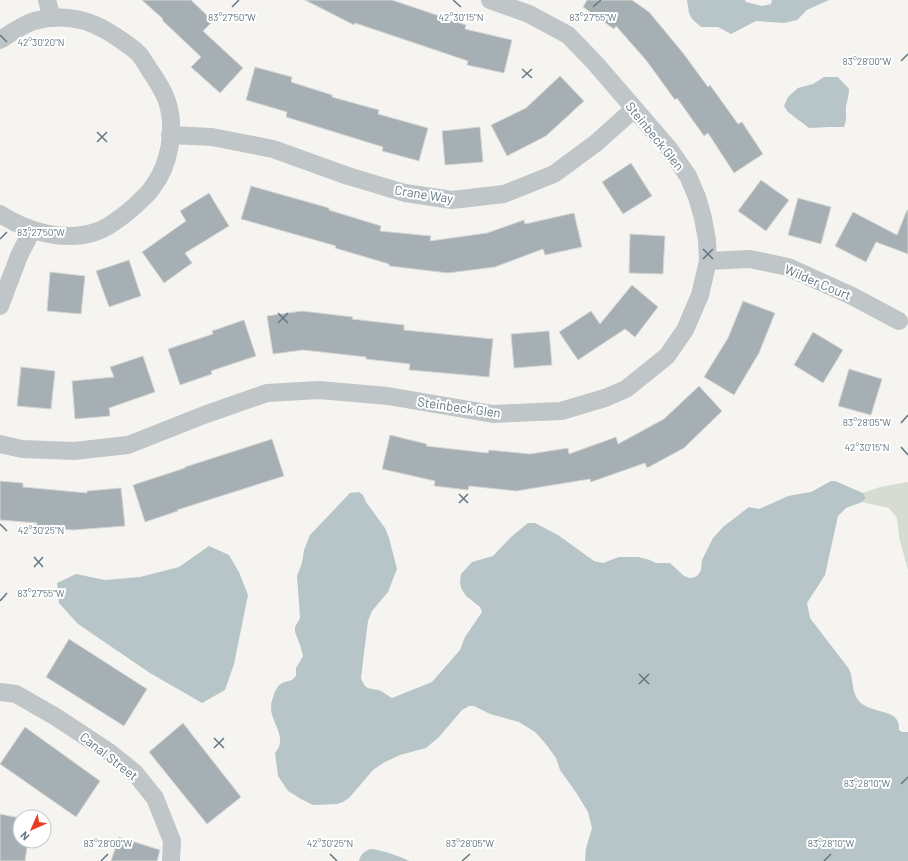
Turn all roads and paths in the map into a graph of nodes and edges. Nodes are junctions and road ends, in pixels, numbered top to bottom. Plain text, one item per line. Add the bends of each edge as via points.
1 (48, 0) edge
2 (490, 0) edge
3 (52, 18) junction
4 (0, 40) edge
5 (634, 109) junction
6 (170, 135) junction
7 (0, 214) edge
8 (32, 230) junction
9 (708, 261) junction
10 (0, 306) edge
11 (899, 321) dead end
12 (0, 444) edge
13 (0, 692) edge
14 (171, 861) edge

1 - 3 street
2 - 5 street, Steinbeck Glen via 529,14 568,35
3 - 4 street via 34,21
3 - 6 street via 68,17 82,20 103,29 139,55 156,79 167,101
5 - 6 street, Crane Way via 596,143 554,174 504,194 452,200 405,193 273,149 212,137
5 - 9 street, Steinbeck Glen via 670,150 688,176 703,218
6 - 8 street via 168,155 153,188 130,211 99,231 78,235 55,235
7 - 8 street
8 - 10 street
9 - 11 street, Wilder Court via 750,259 788,267
9 - 12 street, Steinbeck Glen via 700,295 685,330 667,356 626,389 606,398 561,410 493,414 388,396 319,390 268,393 128,445 74,451 22,449
13 - 14 street, Canal Street via 16,694 56,717 134,772 155,798 172,841

